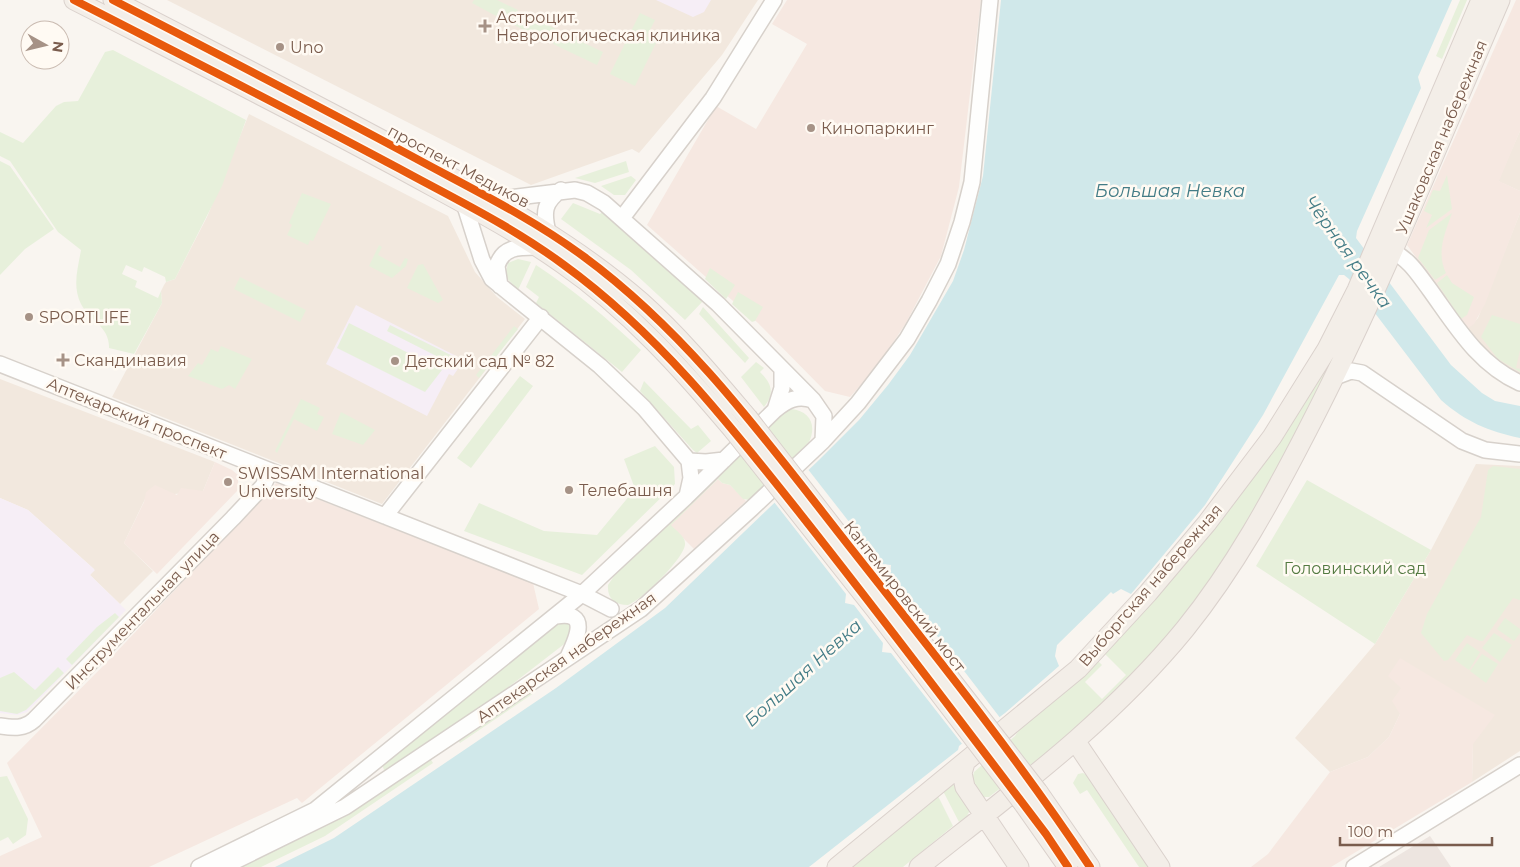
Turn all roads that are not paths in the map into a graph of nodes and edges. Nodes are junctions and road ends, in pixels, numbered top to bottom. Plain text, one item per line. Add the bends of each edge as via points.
1 (74, 0) edge
2 (113, 0) edge
3 (774, 0) edge
4 (990, 0) edge
5 (1481, 0) edge
6 (1500, 0) edge
7 (561, 190) junction
8 (493, 200) junction
9 (464, 204) junction
10 (622, 218) junction
11 (543, 240) junction
12 (1392, 251) junction
13 (1377, 266) junction
14 (500, 288) junction
15 (541, 317) junction
16 (0, 364) edge
17 (782, 371) junction
18 (1335, 377) junction
19 (1520, 383) edge
20 (813, 400) junction
21 (774, 410) junction
22 (748, 418) joint
23 (734, 431) joint
24 (823, 441) junction
25 (1520, 454) edge
26 (689, 460) junction
27 (724, 460) junction
28 (270, 471) junction
29 (686, 497) junction
30 (386, 516) junction
31 (610, 568) junction
32 (582, 594) junction
33 (640, 608) junction
34 (611, 609) junction
35 (556, 616) junction
36 (580, 631) junction
37 (568, 658) junction
38 (0, 726) edge
39 (1076, 742) junction
40 (376, 761) junction
41 (965, 763) junction
42 (1520, 765) edge
43 (389, 779) junction
44 (1030, 798) junction
45 (984, 815) junction
46 (199, 867) edge
47 (223, 867) edge
48 (837, 867) edge
49 (919, 867) edge
50 (1019, 867) edge
51 (1068, 867) edge
52 (1090, 867) edge
53 (1160, 867) edge
54 (1354, 867) edge

1 - 9 main road, проспект Медиков
2 - 8 main road, проспект Медиков
3 - 10 street via 713,98
4 - 24 street, Аптекарская набережная via 972,182 948,264 897,354 858,404
5 - 13 main road, Ушаковская набережная
6 - 12 main road, Ушаковская набережная
7 - 8 street
7 - 10 street via 586,193
7 - 11 street via 547,202
8 - 11 main road, проспект Медиков
9 - 11 main road, проспект Медиков
9 - 14 street via 482,260 488,274
10 - 17 street via 718,304
11 - 14 street via 512,248 500,258 497,266
11 - 22 main road, проспект Медиков via 640,302 690,350
11 - 23 main road, проспект Медиков via 643,330 689,377
12 - 13 main road, Ушаковская набережная
12 - 19 street via 1415,268 1482,359 1502,375
13 - 18 main road via 1368,305
13 - 41 main road, Выборгская набережная via 1357,290 1327,349 1272,437 1207,523 1078,669
14 - 15 street
15 - 26 street via 628,391
15 - 30 street
16 - 28 street, Аптекарский проспект
17 - 20 street
17 - 21 street via 782,388
18 - 25 street via 1351,371 1362,373 1462,441 1485,450
18 - 39 main road via 1269,502 1218,586 1136,684
20 - 21 street via 804,397 792,399
20 - 24 street via 824,416
21 - 27 street, Аптекарская набережная
22 - 44 main road, Кантемировский мост, bridge
23 - 44 main road, Кантемировский мост, bridge
24 - 33 street, Аптекарская набережная
26 - 27 street
26 - 29 street via 691,478
27 - 29 street, Аптекарская набережная
28 - 30 street, Аптекарский проспект
28 - 38 street, Инструментальная улица via 263,486 233,518 34,720 27,726 16,728
29 - 31 street, Аптекарская набережная
30 - 32 street, Аптекарский проспект
31 - 32 street, Аптекарская набережная
31 - 34 street via 603,593
32 - 34 street, Аптекарский проспект
32 - 35 street, Аптекарская набережная
32 - 36 street
33 - 34 street via 623,613
33 - 37 street, Аптекарская набережная
35 - 36 street via 574,619
35 - 40 street, Аптекарская набережная
36 - 37 street
37 - 43 street, Аптекарская набережная
39 - 45 main road
39 - 53 main road
40 - 43 street via 376,775
40 - 46 street, Аптекарская набережная via 315,810
41 - 45 main road via 963,781
41 - 48 main road, Выборгская набережная
42 - 54 street
43 - 47 street, Аптекарская набережная via 321,820
44 - 51 main road
44 - 52 main road
45 - 49 main road
45 - 50 main road

